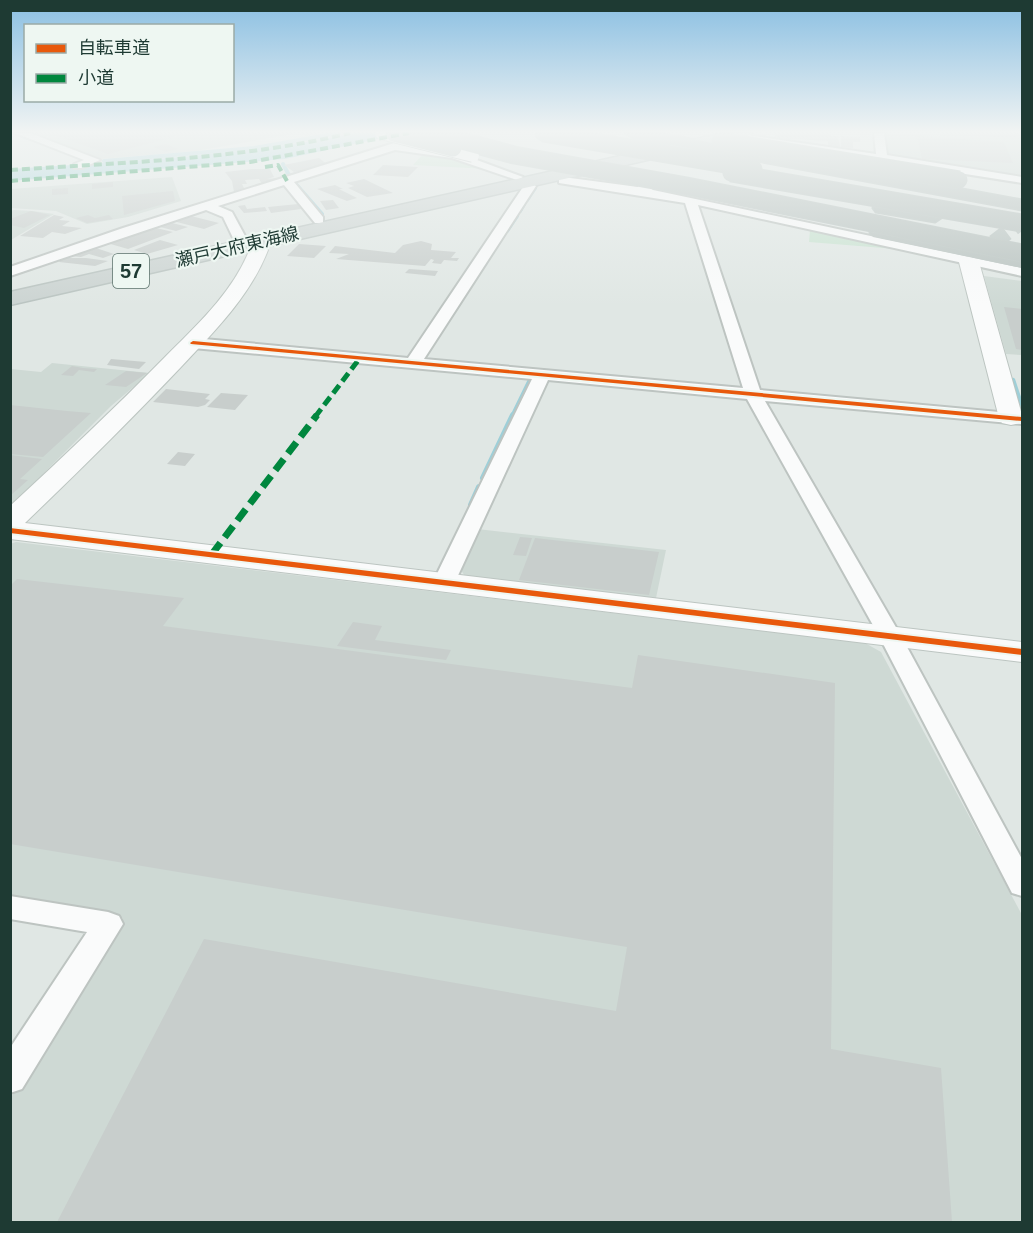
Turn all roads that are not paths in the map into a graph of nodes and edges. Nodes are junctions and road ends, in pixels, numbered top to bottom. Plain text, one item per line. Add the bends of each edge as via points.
1 (259, 191) edge
2 (294, 191) edge
3 (467, 191) edge
4 (473, 191) edge
5 (527, 191) edge
6 (664, 191) edge
7 (675, 191) edge
8 (680, 191) edge
9 (709, 191) edge
10 (784, 191) edge
11 (834, 191) edge
12 (888, 191) edge
13 (911, 191) edge
14 (945, 191) edge
15 (690, 199) junction
16 (1023, 205) edge
17 (207, 206) junction
18 (1023, 213) edge
19 (319, 220) junction
20 (1023, 223) edge
21 (1023, 230) edge
22 (246, 242) junction
23 (21, 255) dead end
24 (1019, 256) edge
25 (42, 260) junction
26 (969, 262) junction
27 (10, 272) edge
28 (10, 292) edge
29 (10, 299) edge
30 (193, 343) junction
31 (413, 363) junction
32 (542, 375) junction
33 (753, 394) junction
34 (1017, 418) edge
35 (10, 522) edge
36 (10, 530) edge
37 (444, 582) junction
38 (890, 636) junction
39 (1023, 652) edge
40 (1023, 885) edge
41 (10, 908) edge
42 (10, 1078) edge

1 - 17 street
2 - 19 street
3 - 19 main road, 瀬戸大府東海線 / 57
4 - 22 main road, 瀬戸大府東海線 / 57
5 - 31 street
6 - 15 street
7 - 24 highway
8 - 24 highway
9 - 24 highway, bridge
10 - 21 highway
11 - 20 highway, bridge
12 - 18 highway, bridge
13 - 18 highway, bridge
14 - 16 highway
15 - 26 street
15 - 33 street
17 - 22 street via 228,214
17 - 25 street
19 - 22 main road, 瀬戸大府東海線 / 57
22 - 28 main road, 瀬戸大府東海線 / 57
22 - 29 main road, 瀬戸大府東海線 / 57
22 - 30 street via 259,250 254,270
23 - 25 street
24 - 26 street
25 - 27 street
26 - 34 street
30 - 31 street
30 - 35 street
31 - 32 street
32 - 33 street
32 - 37 street
33 - 34 street
33 - 38 street
36 - 37 street
37 - 38 street
38 - 39 street
38 - 40 street
41 - 42 street via 108,924

